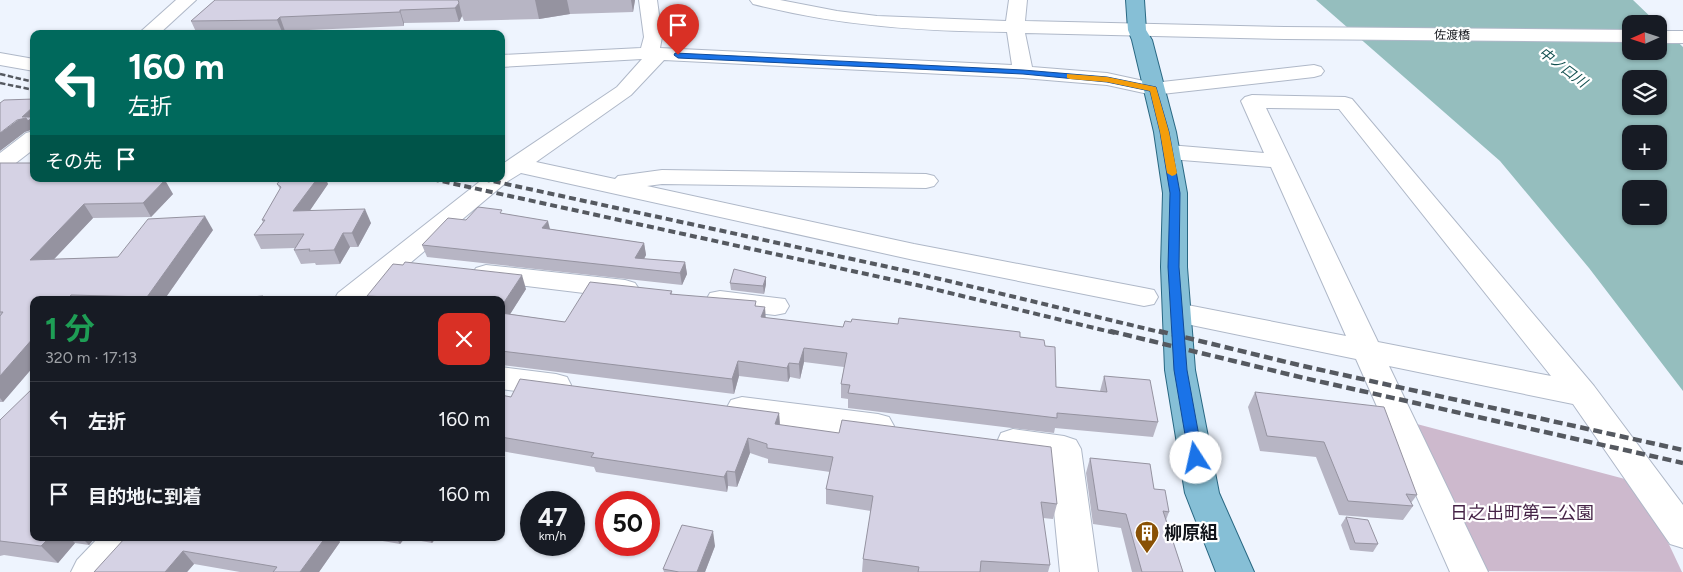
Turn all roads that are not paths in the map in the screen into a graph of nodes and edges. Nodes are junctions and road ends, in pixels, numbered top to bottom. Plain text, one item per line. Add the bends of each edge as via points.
1 (187, 0) edge
2 (648, 0) edge
3 (759, 0) edge
4 (1018, 0) edge
5 (1135, 0) edge
6 (1015, 27) junction
7 (152, 30) edge
8 (1139, 35) junction
9 (1622, 36) edge
10 (1668, 37) edge
11 (1683, 37) edge
12 (654, 54) junction
13 (0, 59) edge
14 (505, 62) edge
15 (30, 64) edge
16 (1314, 71) dead end
17 (1023, 72) junction
18 (1153, 89) junction
19 (29, 142) edge
20 (0, 147) edge
21 (1168, 152) junction
22 (1279, 160) junction
23 (0, 164) edge
24 (506, 173) edge
25 (926, 181) dead end
26 (495, 182) edge
27 (600, 183) junction
28 (390, 264) junction
29 (430, 268) edge
30 (459, 271) edge
31 (647, 292) edge
32 (353, 296) edge
33 (696, 297) edge
34 (1144, 297) dead end
35 (775, 306) dead end
36 (1177, 313) junction
37 (1368, 351) junction
38 (505, 379) edge
39 (580, 388) edge
40 (1583, 394) junction
41 (709, 404) edge
42 (906, 429) edge
43 (985, 439) edge
44 (1683, 533) edge
45 (118, 541) edge
46 (90, 572) edge
47 (1079, 572) edge
48 (1235, 572) edge
49 (1469, 572) edge

1 - 7 street
2 - 12 street
3 - 6 street, 佐渡橋 via 846,18
4 - 6 street
5 - 8 main road
6 - 8 street, 佐渡橋
6 - 17 street
8 - 9 street, 佐渡橋 via 1278,39
8 - 18 main road
10 - 11 street
12 - 14 street
12 - 17 street
12 - 24 street via 624,91
13 - 15 street
16 - 18 street
17 - 18 street via 1107,79
18 - 21 main road
19 - 20 street
19 - 23 street
21 - 22 street
21 - 36 main road via 1175,193
22 - 37 street
22 - 40 street via 1252,101 1345,103
24 - 27 street
25 - 27 street via 662,177
26 - 28 street
27 - 34 street via 914,252
28 - 29 street
28 - 32 street
30 - 31 street
33 - 35 street
36 - 37 street
36 - 48 main road via 1180,370 1202,493
37 - 40 street
37 - 49 street
38 - 39 street
40 - 44 street
41 - 42 street
43 - 47 street via 1064,449
45 - 46 street

